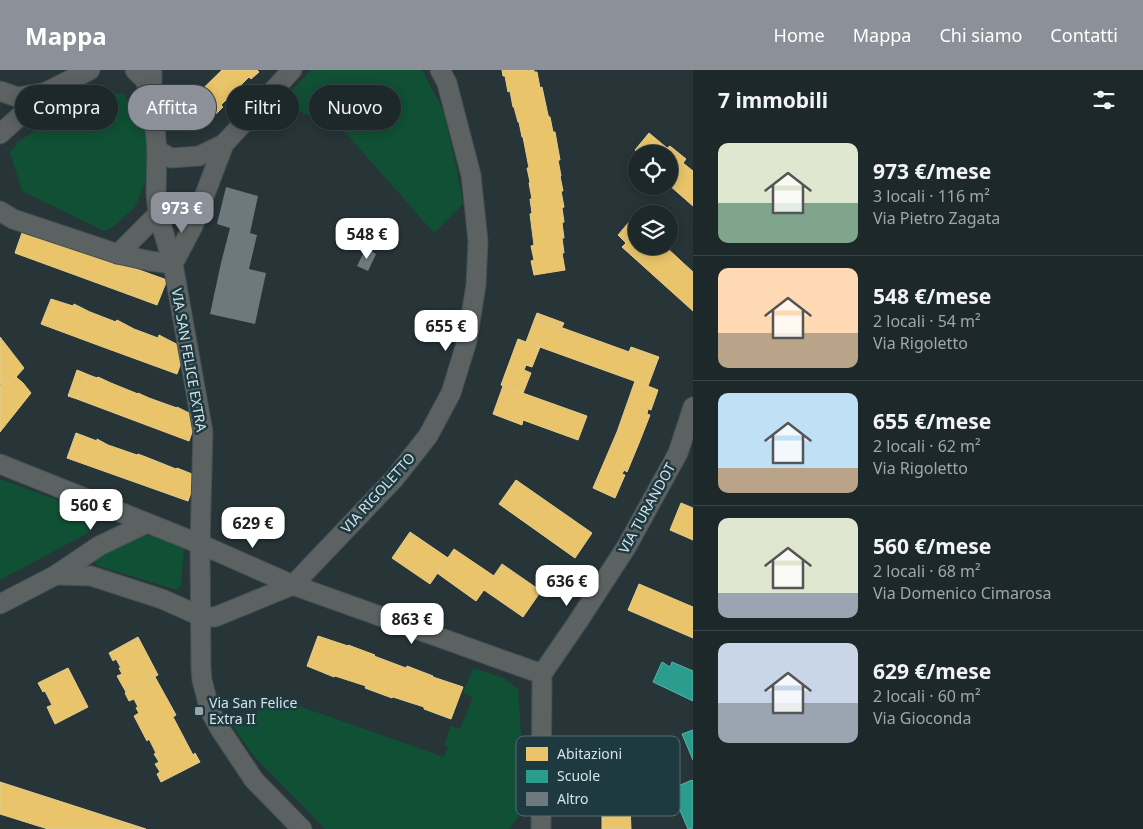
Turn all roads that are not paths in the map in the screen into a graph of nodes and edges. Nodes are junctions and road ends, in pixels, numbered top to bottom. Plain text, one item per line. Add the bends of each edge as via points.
1 (90, 70) edge
2 (135, 70) edge
3 (152, 70) edge
4 (292, 70) edge
5 (440, 70) edge
6 (61, 85) edge
7 (147, 85) edge
8 (152, 85) edge
9 (0, 91) edge
10 (15, 96) edge
11 (15, 121) edge
12 (155, 130) edge
13 (0, 134) edge
14 (224, 144) junction
15 (157, 150) junction
16 (0, 211) edge
17 (158, 214) junction
18 (118, 254) junction
19 (173, 264) junction
20 (693, 407) edge
21 (0, 464) edge
22 (147, 523) junction
23 (200, 544) junction
24 (56, 575) junction
25 (293, 585) junction
26 (0, 604) edge
27 (200, 616) junction
28 (542, 674) junction
29 (542, 736) edge
30 (541, 816) edge
31 (302, 829) edge
32 (541, 829) edge

1 - 6 street
2 - 7 street
3 - 8 street, VIA SAN FELICE EXTRA
4 - 14 street
5 - 25 street, VIA RIGOLETTO via 447,83 471,174 478,241 476,285 467,341 451,393 428,436 394,479
9 - 10 street
11 - 13 street
12 - 15 street, VIA SAN FELICE EXTRA
14 - 15 street via 199,156 171,158
14 - 19 street via 193,226
15 - 17 street, VIA SAN FELICE EXTRA
16 - 18 street via 13,219
17 - 18 street
17 - 19 street, VIA SAN FELICE EXTRA
18 - 19 street
19 - 23 street, VIA SAN FELICE EXTRA via 203,432
20 - 28 street, VIA TURANDOT via 678,454 627,546
21 - 22 street
22 - 23 street
22 - 24 street via 99,546
23 - 25 street
23 - 27 street, VIA SAN FELICE EXTRA
24 - 26 street
24 - 27 street via 91,576 162,599
25 - 27 street via 215,617
25 - 28 street
27 - 31 street, VIA SAN FELICE EXTRA via 202,674 210,711 254,780
28 - 29 street
30 - 32 street

